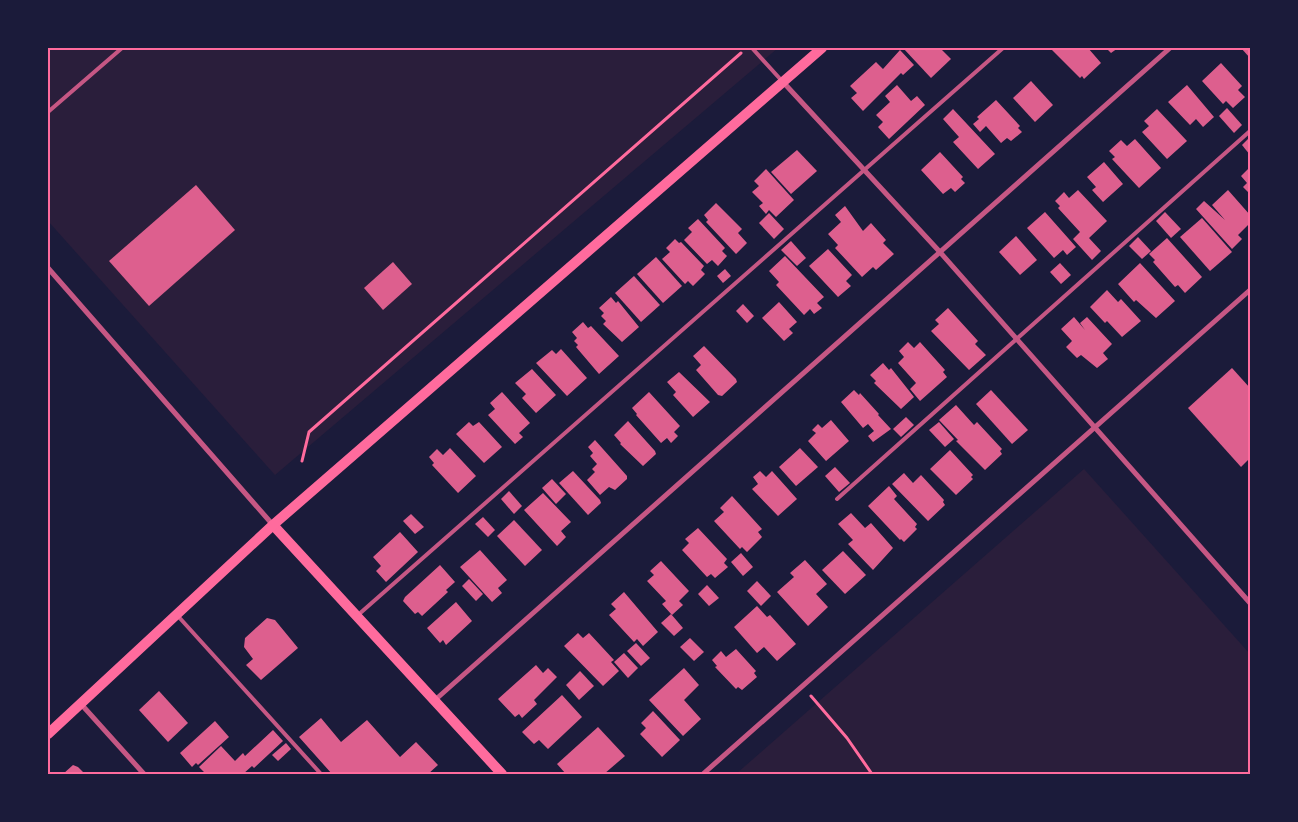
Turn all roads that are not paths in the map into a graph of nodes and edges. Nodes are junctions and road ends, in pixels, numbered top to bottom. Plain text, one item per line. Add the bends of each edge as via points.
1 (122, 48) edge
2 (752, 48) edge
3 (822, 48) edge
4 (1003, 48) edge
5 (1170, 48) edge
6 (783, 82) junction
7 (48, 112) edge
8 (1250, 131) edge
9 (865, 170) junction
10 (939, 251) junction
11 (48, 268) edge
12 (1250, 290) edge
13 (1017, 340) junction
14 (1096, 428) junction
15 (836, 499) dead end
16 (273, 525) junction
17 (1250, 603) edge
18 (176, 614) junction
19 (356, 617) junction
20 (436, 700) junction
21 (81, 704) junction
22 (48, 734) edge
23 (144, 774) edge
24 (321, 774) edge
25 (502, 774) edge
26 (703, 774) edge

1 - 7 lane
2 - 6 lane
3 - 6 main road
4 - 9 lane
5 - 10 street
6 - 9 street
6 - 16 main road
8 - 13 lane
9 - 10 street
9 - 19 lane
10 - 13 street
10 - 20 street
11 - 16 street
12 - 14 street
13 - 14 street
13 - 15 lane
14 - 17 street
14 - 26 street
16 - 18 main road
16 - 19 main road
18 - 21 main road
18 - 24 lane
19 - 20 main road
20 - 25 main road
21 - 22 main road
21 - 23 street

